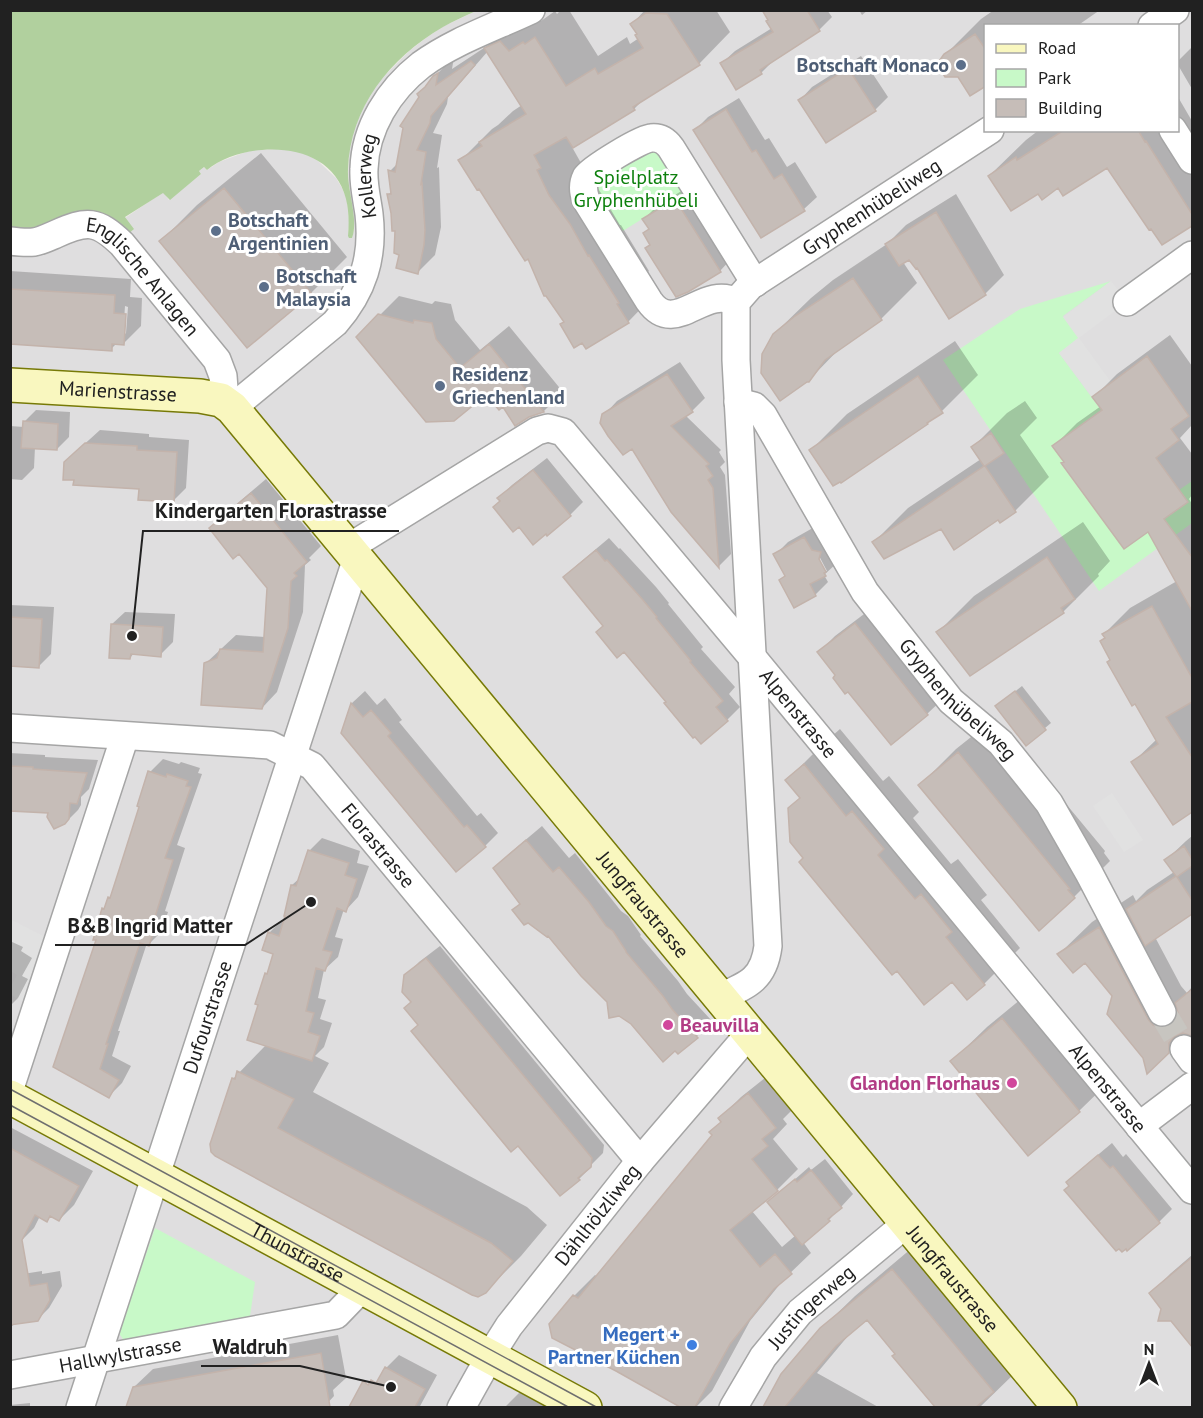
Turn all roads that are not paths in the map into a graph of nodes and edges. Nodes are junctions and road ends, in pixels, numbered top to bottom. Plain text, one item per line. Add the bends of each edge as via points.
1 (531, 10) edge
2 (1175, 10) edge
3 (1155, 24) edge
4 (987, 132) edge
5 (1174, 132) edge
6 (1192, 160) edge
7 (10, 241) edge
8 (1192, 255) edge
9 (746, 292) junction
10 (1127, 303) dead end
11 (10, 385) edge
12 (738, 402) junction
13 (229, 405) junction
14 (353, 553) junction
15 (752, 657) junction
16 (10, 728) edge
17 (125, 736) junction
18 (293, 756) junction
19 (720, 997) junction
20 (1162, 1012) tunnel mouth
21 (750, 1033) junction
22 (1192, 1086) edge
23 (10, 1088) edge
24 (10, 1097) edge
25 (1139, 1126) junction
26 (640, 1161) junction
27 (156, 1176) junction
28 (1192, 1190) edge
29 (907, 1223) junction
30 (363, 1287) junction
31 (490, 1356) junction
32 (95, 1359) junction
33 (10, 1375) edge
34 (80, 1407) edge
35 (461, 1407) edge
36 (585, 1407) edge
37 (733, 1407) edge
38 (1060, 1407) edge

1 - 13 street, Kollerweg via 431,58 394,92 375,122 367,146 364,171 370,249 358,288 335,323
2 - 3 street
4 - 9 street, Gryphenhübeliweg
5 - 6 street
7 - 13 street, Englische Anlagen via 36,242 84,224 104,228 122,244 218,360
8 - 10 street
9 - 9 street via 671,148 663,140 643,139 589,173 583,186 586,200 655,308 676,314 707,300
9 - 12 street via 735,339
11 - 13 street, Marienstrasse via 200,396
12 - 15 street
12 - 20 street, Gryphenhübeliweg via 754,406 763,415 862,588 905,644 951,701 1001,743 1049,803
13 - 14 street, Jungfraustrasse
14 - 15 street, Alpenstrasse via 537,431 554,428 568,436
14 - 18 street, Dufourstrasse
14 - 19 street, Jungfraustrasse
15 - 19 street via 768,946 765,963 755,979
15 - 25 street, Alpenstrasse
16 - 17 street, Florastrasse
17 - 18 street, Florastrasse via 270,745
17 - 23 street
18 - 26 street, Florastrasse via 312,766
18 - 27 street, Dufourstrasse
19 - 21 street, Jungfraustrasse
21 - 26 street, Dählhölzliweg
21 - 29 street, Jungfraustrasse
22 - 25 street
24 - 27 street, Thunstrasse
25 - 28 street, Alpenstrasse
26 - 31 street, Dählhölzliweg via 509,1326
27 - 30 street, Thunstrasse
27 - 32 street, Dufourstrasse
29 - 37 street, Justingerweg via 801,1312 763,1357
29 - 38 street, Jungfraustrasse
30 - 31 street, Thunstrasse
30 - 32 street, Hallwylstrasse via 336,1315
31 - 35 street, Dählhölzliweg
31 - 36 street, Thunstrasse
32 - 33 street, Hallwylstrasse
32 - 34 street, Dufourstrasse

